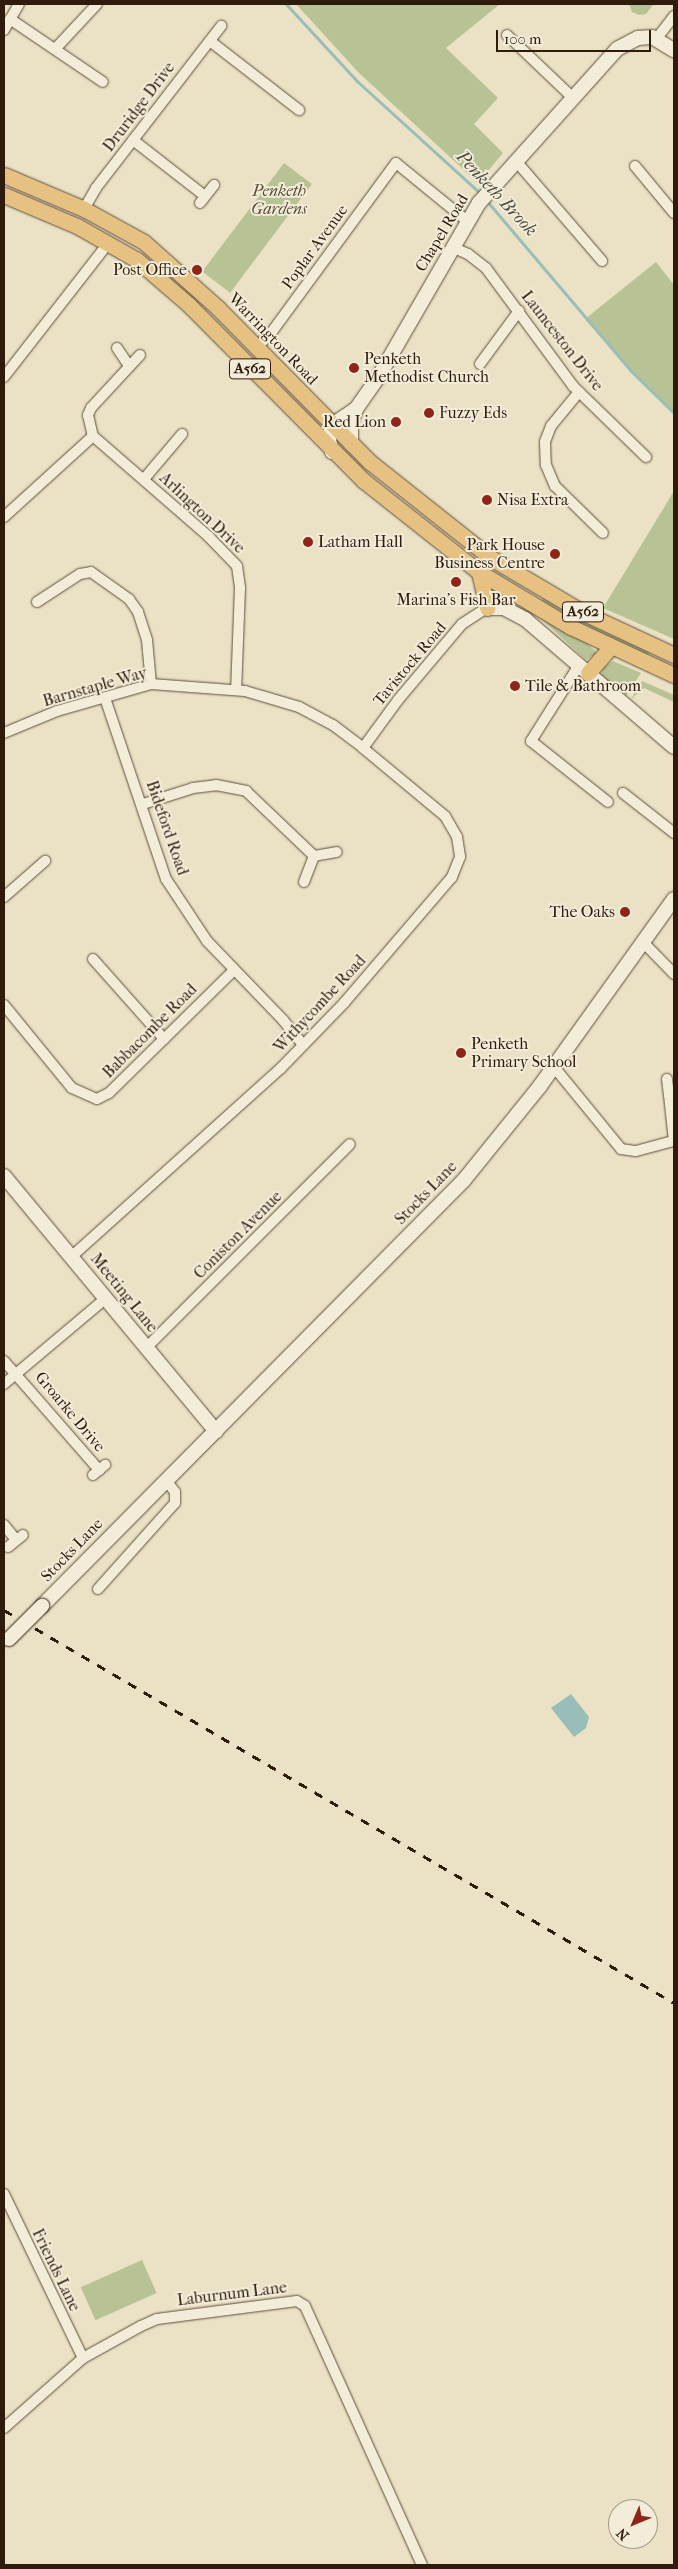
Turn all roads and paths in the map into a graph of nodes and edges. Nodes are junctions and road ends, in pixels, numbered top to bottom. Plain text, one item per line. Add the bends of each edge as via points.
1 (19, 4) edge
2 (97, 4) edge
3 (674, 16) edge
4 (10, 19) junction
5 (221, 26) dead end
6 (4, 30) edge
7 (507, 35) dead end
8 (657, 38) junction
9 (210, 40) junction
10 (56, 48) junction
11 (674, 50) edge
12 (103, 82) dead end
13 (572, 97) junction
14 (299, 110) dead end
15 (133, 140) junction
16 (516, 161) junction
17 (635, 166) dead end
18 (4, 175) edge
19 (214, 185) dead end
20 (4, 195) edge
21 (84, 209) junction
22 (674, 213) edge
23 (466, 221) junction
24 (108, 242) junction
25 (452, 248) junction
26 (602, 261) dead end
27 (519, 311) junction
28 (117, 348) dead end
29 (256, 348) junction
30 (140, 355) dead end
31 (480, 364) dead end
32 (130, 366) junction
33 (4, 376) edge
34 (578, 392) junction
35 (356, 409) junction
36 (332, 425) junction
37 (182, 434) dead end
38 (93, 436) junction
39 (351, 444) junction
40 (332, 452) junction
41 (646, 457) dead end
42 (144, 479) junction
43 (4, 517) edge
44 (603, 533) dead end
45 (479, 572) junction
46 (37, 602) dead end
47 (487, 608) junction
48 (611, 647) junction
49 (674, 655) edge
50 (584, 669) junction
51 (674, 676) edge
52 (151, 684) junction
53 (236, 690) junction
54 (104, 698) junction
55 (4, 733) edge
56 (674, 747) edge
57 (364, 748) junction
58 (623, 793) dead end
59 (608, 802) dead end
60 (143, 804) junction
61 (674, 833) edge
62 (337, 852) dead end
63 (314, 856) junction
64 (45, 861) dead end
65 (304, 882) dead end
66 (4, 897) edge
67 (674, 899) edge
68 (643, 942) junction
69 (93, 959) dead end
70 (233, 971) junction
71 (674, 974) edge
72 (4, 1005) edge
73 (164, 1039) junction
74 (302, 1045) junction
75 (554, 1067) junction
76 (667, 1079) dead end
77 (672, 1094) edge
78 (674, 1141) edge
79 (350, 1144) dead end
80 (4, 1176) edge
81 (72, 1256) junction
82 (106, 1298) junction
83 (146, 1348) junction
84 (4, 1360) edge
85 (17, 1374) junction
86 (4, 1384) edge
87 (216, 1431) junction
88 (99, 1470) dead end
89 (166, 1480) junction
90 (4, 1525) edge
91 (16, 1541) dead end
92 (98, 1593) dead end
93 (7, 1642) edge
94 (4, 2194) edge
95 (83, 2358) junction
96 (4, 2428) edge
97 (422, 2565) edge

1 - 4 street
2 - 10 street
3 - 8 street
4 - 6 street
4 - 10 street
5 - 9 street, Druridge Drive
7 - 13 street
8 - 11 street
8 - 13 street, Chapel Road via 638,38 617,49
9 - 14 street
9 - 15 street, Druridge Drive
10 - 12 street
13 - 16 street, Chapel Road
15 - 19 street via 203,200
15 - 21 street, Druridge Drive
16 - 23 street, Chapel Road
16 - 26 street
17 - 22 street
18 - 21 main road, Warrington Road / A562
20 - 24 main road, A562
21 - 29 main road, Warrington Road / A562 via 144,242 174,266
23 - 25 street, Chapel Road
23 - 29 street, Poplar Avenue via 396,163 271,333
24 - 33 street
24 - 40 main road, A562 via 137,260 190,305
25 - 27 street, Launceston Drive via 468,254 486,268
25 - 35 street, Chapel Road via 379,376
27 - 31 street
27 - 34 street, Launceston Drive
28 - 32 street
29 - 36 main road, Warrington Road / A562
30 - 32 street
32 - 38 street via 91,408 88,415
34 - 41 street, Launceston Drive
34 - 44 street via 550,426 544,457 555,486
35 - 36 street, Chapel Road
35 - 39 street, Chapel Road via 351,423
36 - 39 main road, Warrington Road / A562
36 - 40 street via 329,440
37 - 42 street, Arlington Drive
38 - 42 street, Arlington Drive
38 - 43 street
39 - 49 main road, Warrington Road / A562 via 422,506 496,560 584,613
40 - 45 main road, A562 via 410,520
42 - 53 street, Arlington Drive via 209,536 239,571
45 - 47 main road
45 - 48 main road, A562
46 - 52 street via 80,574 91,572 129,599 138,612 147,640
47 - 50 street via 504,608 525,619
47 - 57 street, Tavistock Road via 462,624 398,700
48 - 50 main road
48 - 51 main road, A562
50 - 56 street
50 - 59 street via 531,741
52 - 53 street, Barnstaple Way
52 - 54 street, Barnstaple Way
53 - 57 street, Barnstaple Way via 299,707 333,725
54 - 55 street, Barnstaple Way via 57,711
54 - 60 street, Bideford Road
57 - 74 street, Withycombe Road via 445,816 457,837 460,857 452,876 344,1003
58 - 61 street
60 - 63 street via 193,788 216,785 246,791
60 - 70 street, Bideford Road via 166,879 202,934
62 - 63 street
63 - 65 street
64 - 66 street
67 - 68 street, Stocks Lane
68 - 71 street
68 - 75 street, Stocks Lane
69 - 73 street
70 - 73 street, Babbacombe Road
70 - 74 street, Bideford Road via 283,1020
72 - 73 street, Babbacombe Road via 72,1088 97,1100 109,1093
74 - 81 street, Withycombe Road via 282,1068
75 - 78 street via 621,1149 636,1151
75 - 87 street, Stocks Lane via 464,1180
76 - 77 street
77 - 78 street
79 - 83 street, Coniston Avenue
80 - 81 street, Meeting Lane
81 - 82 street, Meeting Lane
82 - 83 street, Meeting Lane
82 - 85 street
83 - 87 street, Meeting Lane
84 - 85 street, Groarke Drive
85 - 86 street
85 - 88 street, Groarke Drive
87 - 89 street, Stocks Lane
89 - 92 street via 175,1492 175,1502
89 - 93 street, Stocks Lane, bridge
90 - 91 street
94 - 95 street, Friends Lane
95 - 96 street, Laburnum Lane
95 - 97 street, Laburnum Lane via 157,2319 297,2301 305,2306

